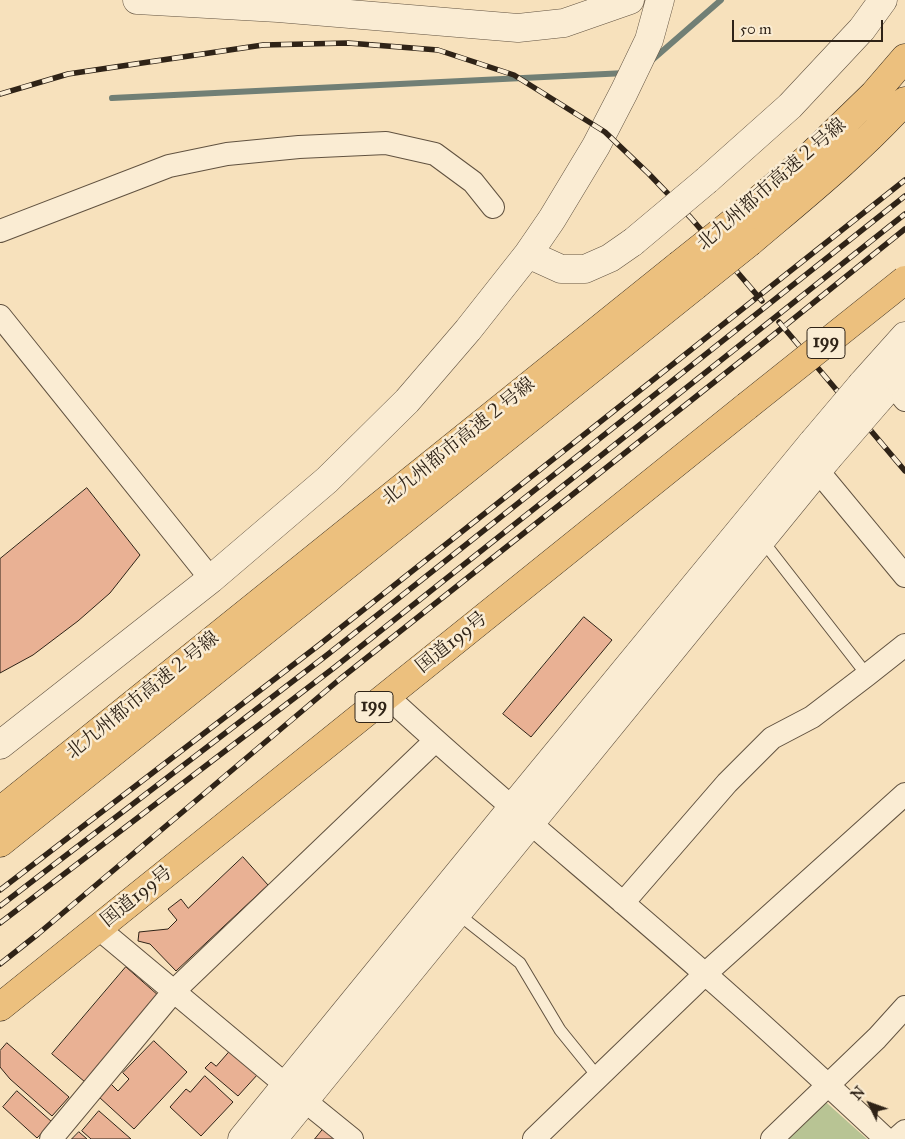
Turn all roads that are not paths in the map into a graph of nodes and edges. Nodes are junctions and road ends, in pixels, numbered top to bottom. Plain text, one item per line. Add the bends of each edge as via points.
1 (137, 0) edge
2 (630, 0) edge
3 (660, 0) edge
4 (883, 0) edge
5 (905, 58) edge
6 (905, 101) edge
7 (493, 207) dead end
8 (0, 231) edge
9 (528, 254) junction
10 (687, 276) junction
11 (905, 280) edge
12 (0, 316) edge
13 (905, 336) edge
14 (889, 388) edge
15 (820, 457) junction
16 (762, 540) junction
17 (905, 576) edge
18 (211, 578) junction
19 (905, 644) edge
20 (867, 675) junction
21 (387, 696) junction
22 (435, 741) junction
23 (0, 745) edge
24 (905, 794) edge
25 (0, 811) edge
26 (521, 816) junction
27 (0, 843) edge
28 (623, 903) junction
29 (458, 914) junction
30 (98, 928) junction
31 (705, 974) junction
32 (174, 991) junction
33 (0, 1007) edge
34 (905, 1007) edge
35 (598, 1077) junction
36 (828, 1084) junction
37 (295, 1093) junction
38 (905, 1131) edge
39 (51, 1139) edge
40 (242, 1139) edge
41 (273, 1139) edge
42 (352, 1139) edge
43 (534, 1139) edge
44 (772, 1139) edge
45 (886, 1139) edge
46 (896, 1139) edge

1 - 2 street via 518,28 564,23
3 - 9 street via 649,40 596,146
4 - 9 street, bridge via 862,29 790,106 633,242 610,258 585,269 561,268
5 - 10 highway, 北九州都市高速２号線, bridge via 874,94 809,156 733,222
6 - 10 highway, 北九州都市高速２号線, bridge via 827,177 750,242
7 - 8 street via 473,182 435,154 386,144 299,147 227,154 168,166
9 - 18 street via 406,401 327,480
10 - 25 highway, 北九州都市高速２号線
10 - 27 highway, 北九州都市高速２号線
11 - 21 highway, 国道199号 / 199, bridge
12 - 18 street
13 - 14 street
14 - 15 street, bridge
15 - 16 street
15 - 17 street
15 - 26 street
16 - 20 lane
16 - 26 street
18 - 23 street
19 - 20 street
20 - 28 street via 812,717 772,738 727,783
21 - 22 street
21 - 30 highway, 国道199号 / 199
22 - 26 street
22 - 32 street
24 - 31 street
26 - 28 street
26 - 29 street
26 - 37 street
28 - 31 street
29 - 35 lane via 520,964 560,1030
29 - 37 street
30 - 32 street
30 - 33 highway, 国道199号 / 199
31 - 35 street
31 - 36 street
32 - 37 street
32 - 39 street
34 - 36 street
35 - 43 street
36 - 44 street
36 - 45 street
37 - 40 street
37 - 41 street
37 - 42 street
38 - 46 street

